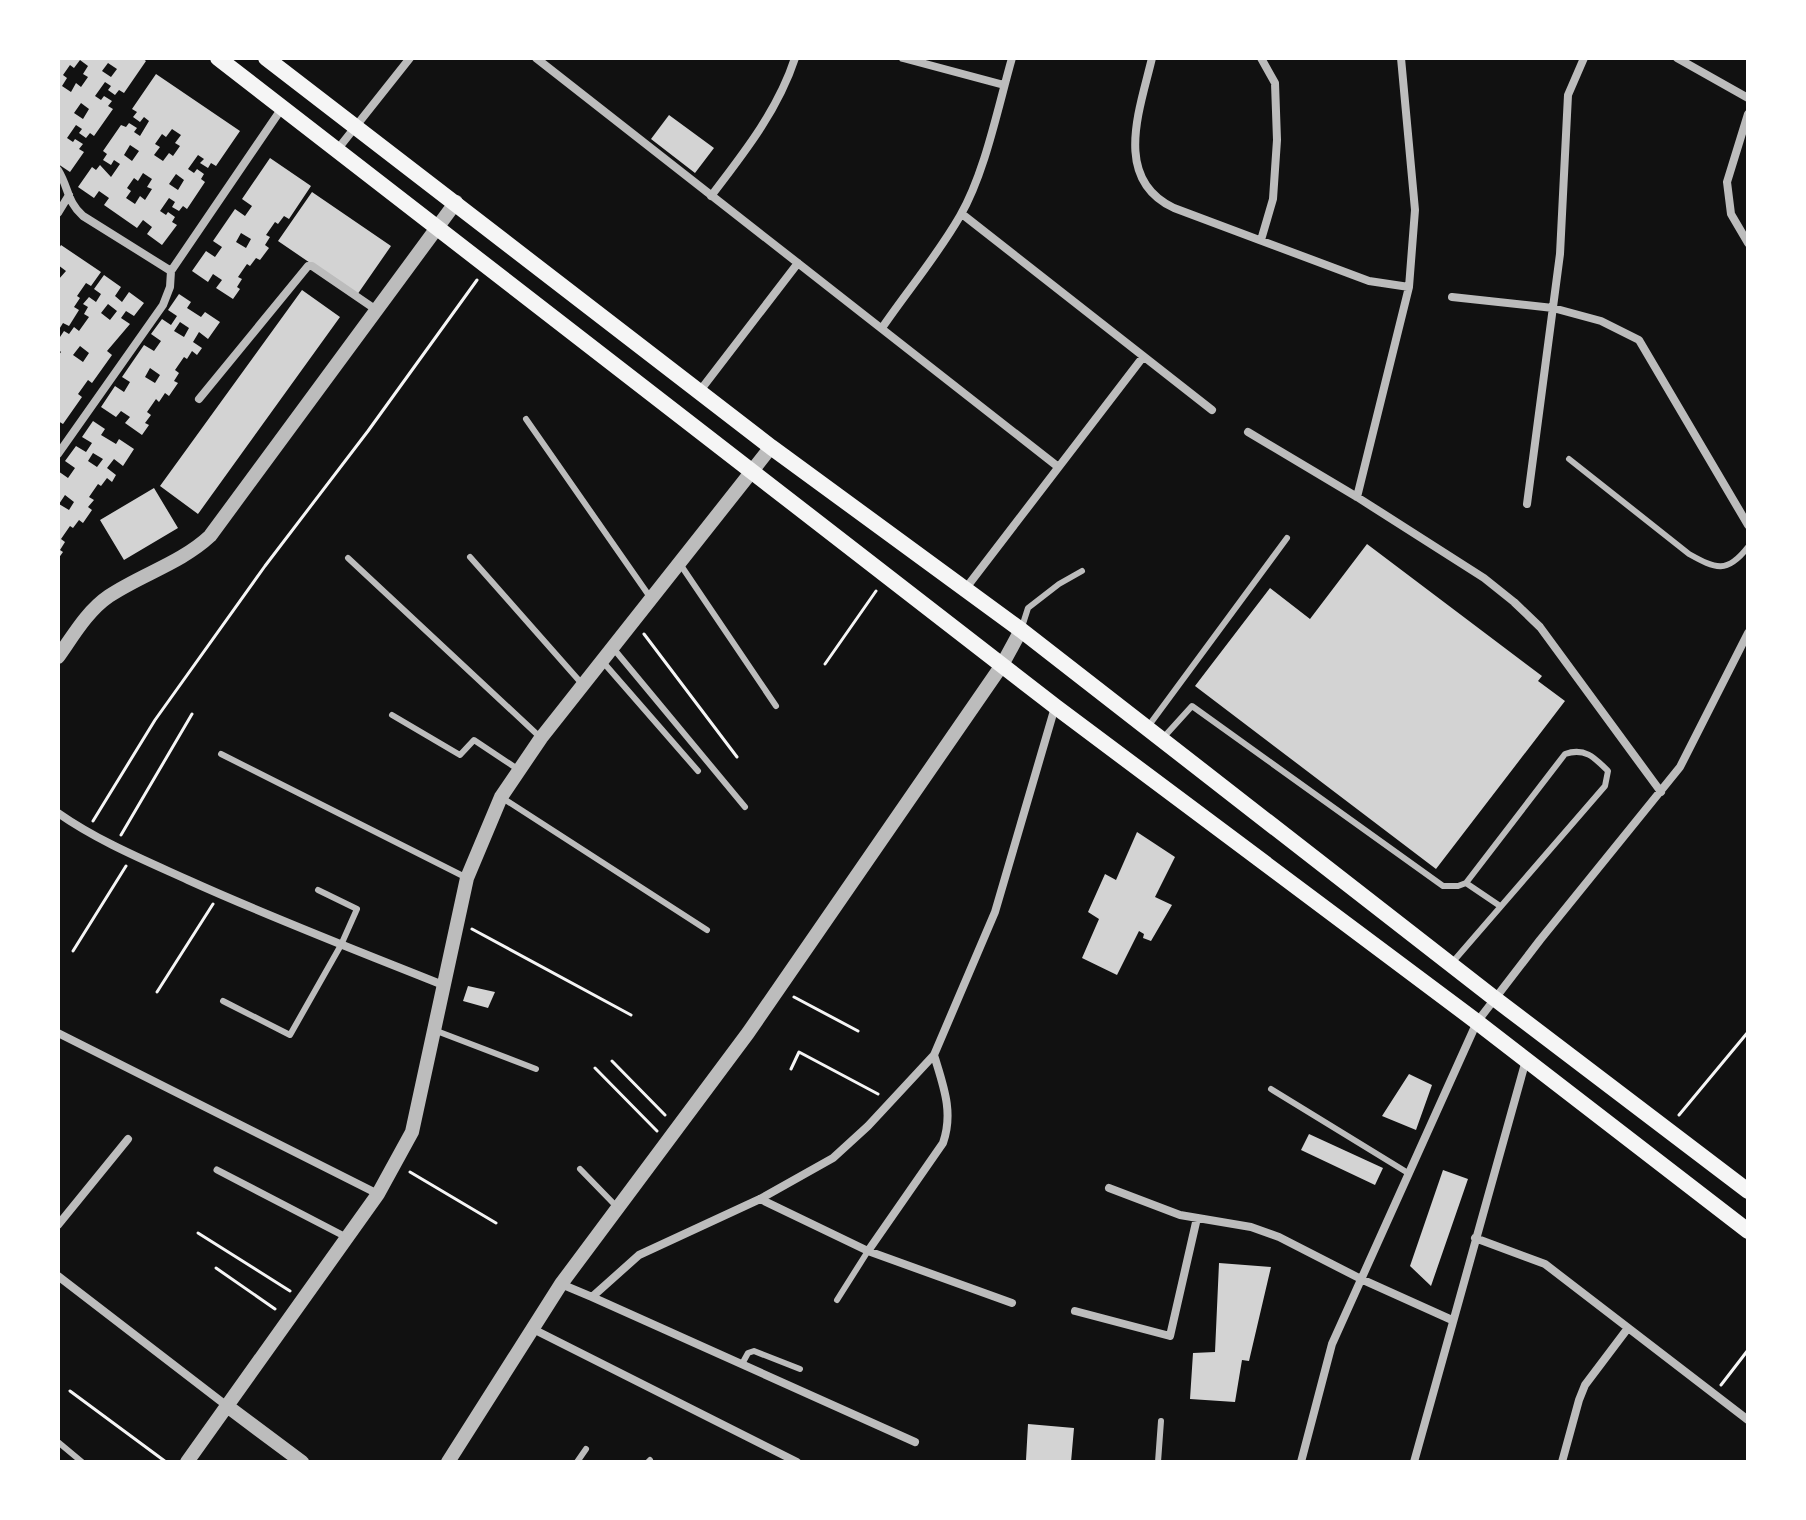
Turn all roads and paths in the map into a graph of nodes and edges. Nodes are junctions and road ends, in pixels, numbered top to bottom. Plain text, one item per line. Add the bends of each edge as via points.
1 (218, 58) edge
2 (266, 58) edge
3 (410, 58) edge
4 (536, 58) edge
5 (795, 58) edge
6 (903, 58) edge
7 (1012, 58) edge
8 (1152, 58) edge
9 (1261, 58) edge
10 (1401, 58) edge
11 (1584, 58) edge
12 (1677, 58) edge
13 (1004, 85) junction
14 (1748, 98) edge
15 (283, 108) junction
16 (1747, 117) edge
17 (357, 126) junction
18 (337, 150) junction
19 (58, 170) edge
20 (69, 195) junction
21 (711, 196) junction
22 (456, 202) junction
23 (58, 213) edge
24 (962, 214) junction
25 (437, 229) junction
26 (1261, 240) junction
27 (1748, 243) edge
28 (798, 263) junction
29 (487, 267) junction
30 (171, 271) junction
31 (1409, 287) junction
32 (1452, 297) dead end
33 (1553, 308) junction
34 (375, 309) junction
35 (882, 328) junction
36 (1143, 357) junction
37 (699, 392) junction
38 (199, 399) dead end
39 (1212, 410) dead end
40 (526, 419) dead end
41 (1248, 432) dead end
42 (771, 447) junction
43 (58, 454) edge
44 (1569, 459) dead end
45 (1057, 466) junction
46 (753, 471) junction
47 (1357, 497) junction
48 (1527, 504) dead end
49 (1748, 525) edge
50 (1287, 538) dead end
51 (1748, 547) edge
52 (470, 557) dead end
53 (348, 558) dead end
54 (680, 564) junction
55 (1082, 571) dead end
56 (888, 575) junction
57 (966, 588) junction
58 (652, 600) junction
59 (634, 622) junction
60 (1021, 630) junction
61 (1748, 633) edge
62 (613, 648) junction
63 (58, 657) edge
64 (603, 661) junction
65 (825, 664) dead end
66 (1002, 665) junction
67 (583, 685) junction
68 (776, 706) dead end
69 (1056, 707) junction
70 (192, 714) dead end
71 (392, 715) dead end
72 (1147, 728) junction
73 (541, 738) junction
74 (1162, 740) junction
75 (221, 754) dead end
76 (737, 757) dead end
77 (519, 770) junction
78 (698, 771) dead end
79 (1661, 792) junction
80 (501, 797) junction
81 (745, 807) dead end
82 (58, 813) edge
83 (87, 832) junction
84 (115, 845) junction
85 (133, 855) junction
86 (467, 878) junction
87 (1466, 883) junction
88 (318, 890) dead end
89 (219, 894) junction
90 (1500, 906) junction
91 (457, 921) junction
92 (707, 930) dead end
93 (341, 945) junction
94 (73, 951) dead end
95 (1451, 964) junction
96 (443, 985) junction
97 (779, 989) junction
98 (157, 992) dead end
99 (1494, 998) junction
100 (223, 1001) dead end
101 (631, 1015) dead end
102 (1477, 1022) junction
103 (434, 1030) junction
104 (858, 1031) dead end
105 (1748, 1032) edge
106 (58, 1033) edge
107 (934, 1055) junction
108 (1526, 1060) junction
109 (612, 1061) dead end
110 (595, 1068) dead end
111 (536, 1069) dead end
112 (791, 1069) dead end
113 (1271, 1089) dead end
114 (892, 1101) junction
115 (677, 1128) junction
116 (1667, 1129) junction
117 (128, 1139) dead end
118 (667, 1142) junction
119 (395, 1164) junction
120 (580, 1169) dead end
121 (217, 1170) dead end
122 (1408, 1173) junction
123 (1109, 1188) dead end
124 (1748, 1191) edge
125 (378, 1194) junction
126 (760, 1199) junction
127 (618, 1208) junction
128 (1197, 1218) junction
129 (496, 1223) dead end
130 (58, 1225) edge
131 (1748, 1231) edge
132 (198, 1233) dead end
133 (346, 1237) junction
134 (1475, 1238) junction
135 (868, 1251) junction
136 (216, 1268) dead end
137 (58, 1276) edge
138 (1361, 1279) junction
139 (561, 1284) junction
140 (592, 1297) junction
141 (303, 1299) junction
142 (837, 1300) dead end
143 (1012, 1303) dead end
144 (1075, 1311) dead end
145 (289, 1318) junction
146 (1452, 1320) junction
147 (1628, 1328) junction
148 (533, 1329) junction
149 (1748, 1350) edge
150 (742, 1364) junction
151 (800, 1369) dead end
152 (70, 1391) dead end
153 (1714, 1394) junction
154 (227, 1406) junction
155 (1748, 1420) edge
156 (1161, 1421) dead end
157 (58, 1442) edge
158 (915, 1442) dead end
159 (586, 1449) dead end
160 (82, 1462) edge
161 (166, 1462) edge
162 (187, 1462) edge
163 (302, 1462) edge
164 (448, 1462) edge
165 (577, 1462) edge
166 (797, 1462) edge
167 (1158, 1462) edge
168 (1301, 1462) edge
169 (1414, 1462) edge
170 (1562, 1462) edge

1 - 15 main road
2 - 17 main road
3 - 17 street
4 - 21 street
5 - 21 street via 752,143
6 - 13 street
7 - 13 street
8 - 26 street via 1135,137 1144,182 1165,204
9 - 26 street via 1275,83 1277,140 1273,199
10 - 31 street via 1415,210
11 - 33 street via 1568,95
12 - 14 street
13 - 24 street
15 - 18 main road
15 - 30 street
16 - 27 street via 1727,182 1731,214
17 - 18 street
17 - 22 main road
18 - 25 main road
19 - 20 street
20 - 23 street
20 - 30 street via 83,216
21 - 28 street
22 - 25 street
22 - 37 main road
24 - 35 street
24 - 36 street
25 - 29 main road
25 - 34 street
26 - 31 street via 1369,281
28 - 35 street
28 - 37 street
29 - 46 main road
29 - 83 path via 155,720
30 - 43 street via 163,305
31 - 47 street
32 - 33 street
33 - 48 street
33 - 49 street via 1601,321 1639,340
34 - 38 street via 308,266
34 - 63 street via 210,536 196,549 109,596 91,611
35 - 45 street
36 - 39 street
36 - 45 street
37 - 42 main road
40 - 58 lane
41 - 47 street
42 - 46 street
42 - 57 main road
44 - 51 lane via 1710,565 1734,562
45 - 57 street
46 - 54 street
46 - 56 main road
47 - 79 street via 1484,578 1540,627
50 - 72 lane
52 - 67 lane
53 - 73 lane
54 - 58 street
54 - 68 lane
55 - 60 lane via 1028,608
56 - 65 path
56 - 66 main road
57 - 60 main road
58 - 59 street
59 - 62 street
59 - 76 path
60 - 66 street
60 - 72 main road
61 - 79 street via 1680,767
62 - 64 street
62 - 81 lane
64 - 67 street
64 - 78 lane
66 - 69 main road
66 - 97 street
67 - 73 street
69 - 102 main road
69 - 107 street via 995,912
70 - 84 path
71 - 77 lane via 460,755 474,740
72 - 74 main road
73 - 77 street
74 - 87 lane via 1192,706 1443,886
74 - 95 main road
75 - 86 lane
77 - 80 street
79 - 99 street
80 - 86 street
80 - 92 lane
82 - 83 street
83 - 84 street
84 - 85 street
85 - 89 street
85 - 94 path
86 - 91 street
87 - 90 lane
87 - 90 lane via 1565,754 1591,754 1608,771 1605,786
88 - 93 lane via 357,909
89 - 93 street
89 - 98 path
90 - 95 lane
91 - 96 street
91 - 101 path
93 - 96 street
93 - 100 lane via 290,1035
95 - 99 main road
96 - 103 street
97 - 104 path
97 - 115 street
99 - 102 street
99 - 116 main road
102 - 108 main road
102 - 122 street
103 - 111 lane
103 - 119 street via 412,1132
105 - 116 path
106 - 125 street
107 - 114 street
107 - 135 street via 949,1126 943,1143
108 - 131 main road
108 - 134 street
109 - 115 path
110 - 118 path
112 - 114 path via 799,1052
113 - 122 lane
114 - 126 street via 833,1158
115 - 118 street
116 - 124 main road
117 - 130 street
118 - 127 street
119 - 125 street
119 - 129 path
120 - 127 lane
121 - 133 street
122 - 138 street
123 - 128 street
125 - 133 street
126 - 135 street
126 - 140 street via 639,1255
127 - 139 street
128 - 138 street via 1279,1237
128 - 144 street via 1170,1336
132 - 141 path
133 - 141 street
134 - 146 street
134 - 147 street via 1545,1264
135 - 142 lane
135 - 143 street
136 - 145 path
137 - 154 street
138 - 146 street
138 - 168 street via 1332,1344
139 - 140 street
139 - 148 street
140 - 150 street
141 - 145 street
145 - 154 street
146 - 169 street
147 - 153 street
147 - 170 street via 1585,1385
148 - 164 street
148 - 166 street
149 - 153 path
150 - 151 lane via 754,1351
150 - 158 street
152 - 161 path
153 - 155 street
154 - 162 street
154 - 163 street
156 - 167 lane
157 - 160 lane
159 - 165 lane

